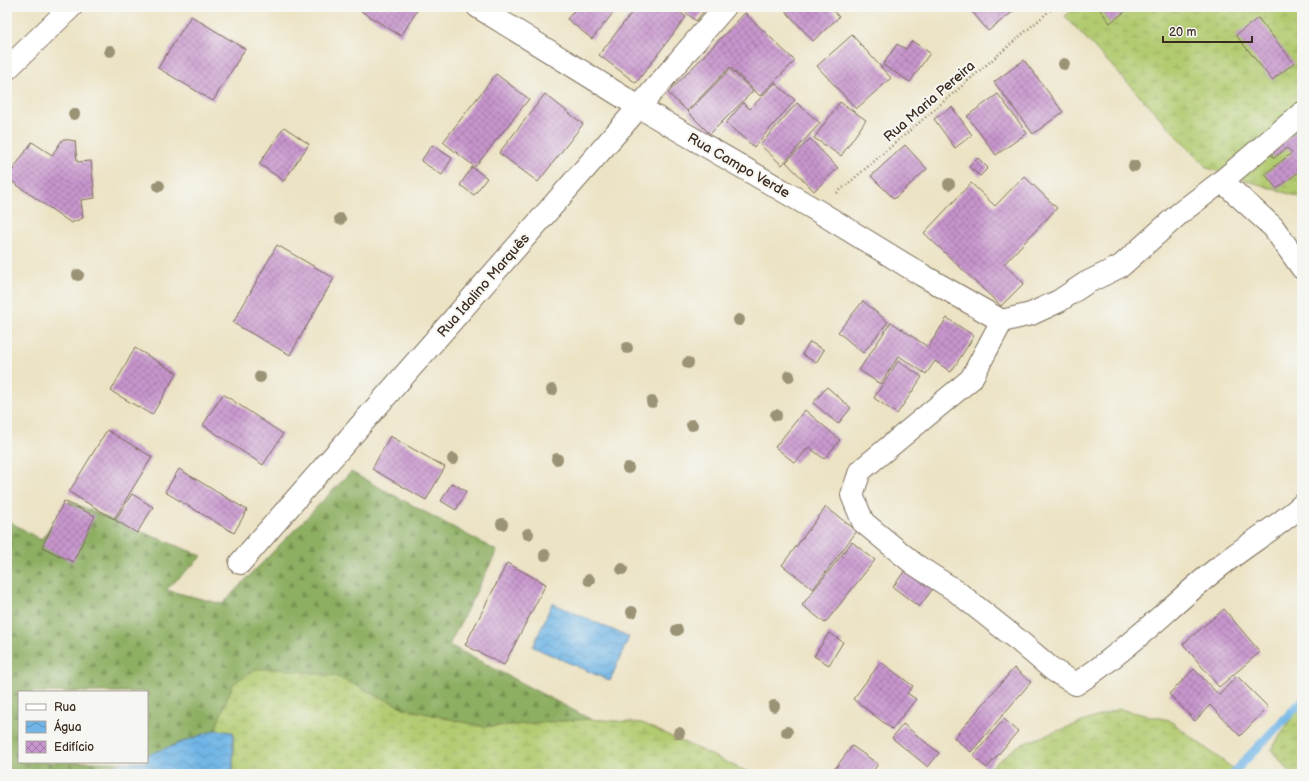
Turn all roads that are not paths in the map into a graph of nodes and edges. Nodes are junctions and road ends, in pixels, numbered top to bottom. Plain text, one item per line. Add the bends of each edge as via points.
1 (71, 7) edge
2 (478, 7) edge
3 (725, 7) edge
4 (7, 69) edge
5 (639, 107) junction
6 (1302, 113) edge
7 (1222, 181) junction
8 (1302, 268) edge
9 (1002, 321) junction
10 (1302, 505) edge
11 (240, 563) dead end

1 - 4 street
2 - 5 street, Rua Campo Verde
3 - 5 street, Rua Idalino Marquês
5 - 9 street, Rua Campo Verde
5 - 11 street, Rua Idalino Marquês
6 - 7 street
7 - 8 street via 1273,227
7 - 9 street via 1180,213 1121,266 1031,314
9 - 10 street via 971,379 860,471 852,495 863,522 914,564 956,591 1053,670 1076,684 1099,668 1220,566

